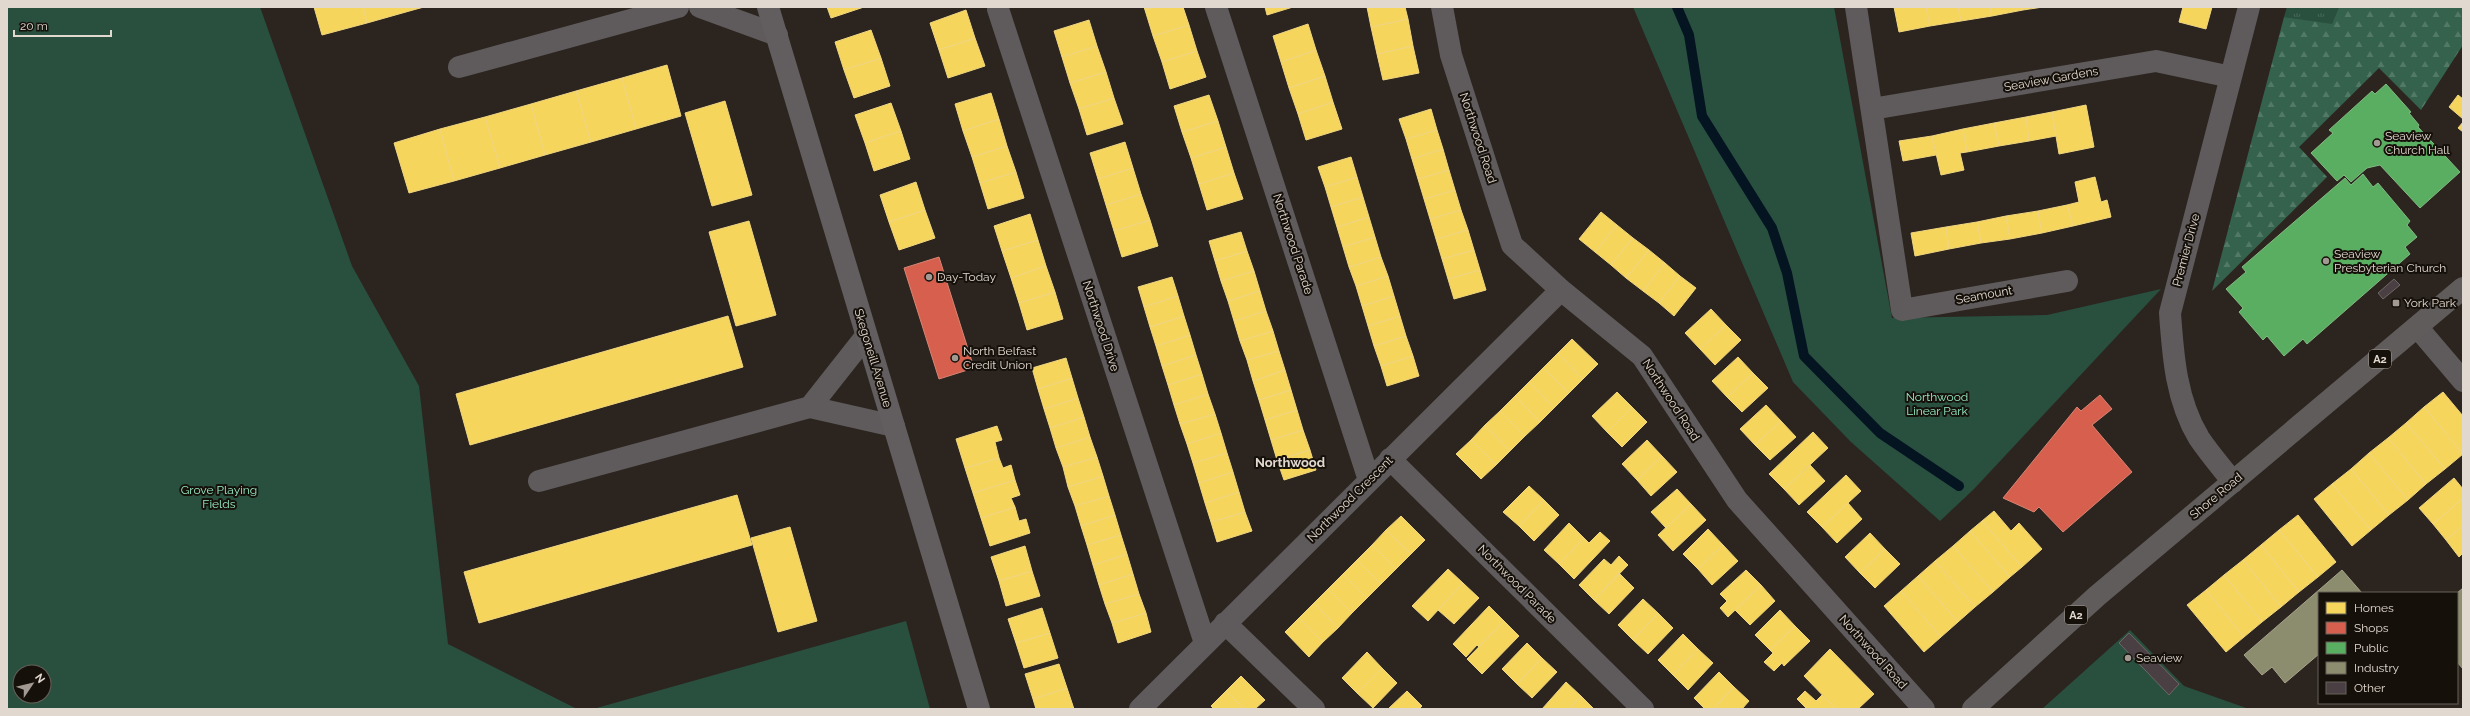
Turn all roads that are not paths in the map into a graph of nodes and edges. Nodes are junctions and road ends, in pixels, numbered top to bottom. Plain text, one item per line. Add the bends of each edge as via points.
1 (678, 7) edge
2 (700, 7) edge
3 (768, 7) edge
4 (1216, 7) edge
5 (1442, 7) edge
6 (1856, 7) edge
7 (2249, 7) edge
8 (998, 9) dead end
9 (777, 35) junction
10 (459, 68) dead end
11 (2231, 77) junction
12 (1872, 109) junction
13 (2066, 281) dead end
14 (2463, 288) edge
15 (1561, 290) junction
16 (2418, 328) junction
17 (866, 336) junction
18 (2463, 380) edge
19 (810, 407) junction
20 (894, 426) junction
21 (1390, 459) junction
22 (1369, 480) junction
23 (539, 481) dead end
24 (2233, 482) junction
25 (1225, 624) junction
26 (1205, 643) junction
27 (979, 709) edge
28 (1140, 709) edge
29 (1314, 709) edge
30 (1642, 709) edge
31 (1924, 709) edge
32 (1973, 709) edge

1 - 10 street
2 - 9 street
3 - 9 street, Skegoneill Avenue
4 - 22 street, Northwood Parade
5 - 15 street, Northwood Road via 1451,55 1512,245
6 - 12 street
7 - 11 street, Premier Drive
8 - 26 street, Northwood Drive
9 - 17 street, Skegoneill Avenue
11 - 12 street, Seaview Gardens via 2156,61
11 - 24 street, Premier Drive via 2170,313 2173,363 2182,400 2199,438
12 - 13 street, Seamount via 1902,310
14 - 16 main road, Shore Road / A2
15 - 21 street, Northwood Crescent
15 - 31 street, Northwood Road via 1642,356 1737,500
16 - 18 street
16 - 24 main road, Shore Road / A2
17 - 19 street
17 - 20 street, Skegoneill Avenue
19 - 20 street
19 - 23 street
20 - 27 street, Skegoneill Avenue
21 - 22 street, Northwood Crescent
21 - 30 street, Northwood Parade
22 - 25 street, Northwood Crescent
24 - 32 main road, Shore Road / A2 via 2097,596
25 - 26 street, Northwood Crescent
25 - 29 street
26 - 28 street, Northwood Crescent

